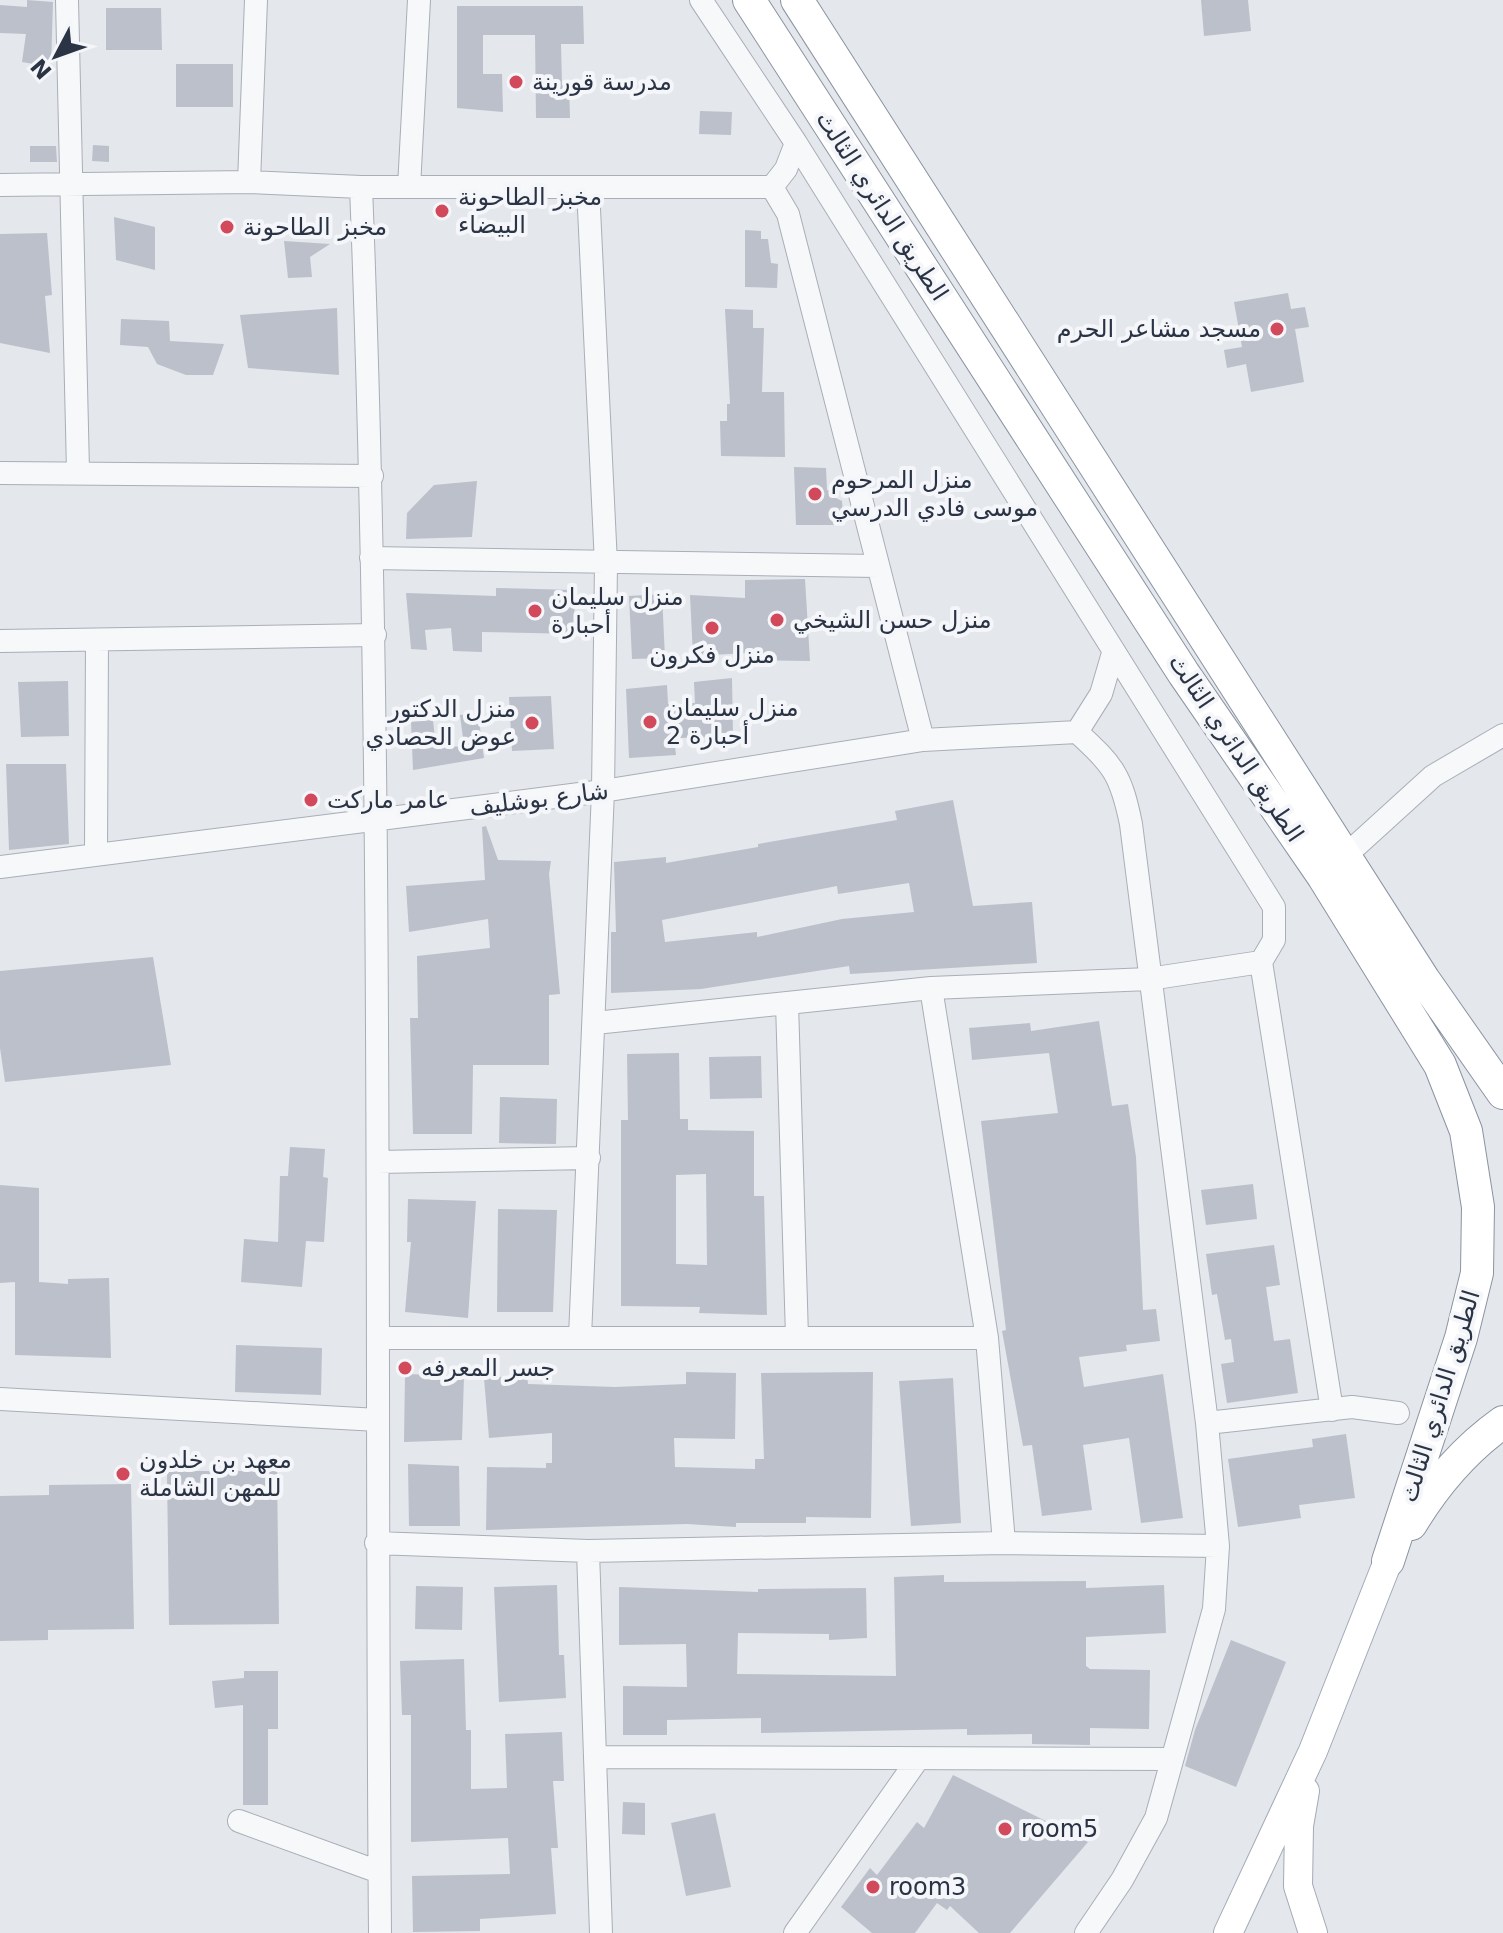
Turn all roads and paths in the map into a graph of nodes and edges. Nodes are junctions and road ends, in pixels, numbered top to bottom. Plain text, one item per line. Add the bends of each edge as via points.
1 (67, 0) edge
2 (256, 0) edge
3 (419, 0) edge
4 (701, 0) edge
5 (749, 0) edge
6 (797, 0) edge
7 (796, 143) junction
8 (249, 182) junction
9 (0, 185) edge
10 (73, 185) junction
11 (361, 187) junction
12 (409, 187) junction
13 (772, 187) junction
14 (588, 188) junction
15 (78, 471) junction
16 (0, 473) edge
17 (372, 476) junction
18 (371, 558) junction
19 (606, 564) junction
20 (877, 566) junction
21 (375, 635) junction
22 (97, 640) junction
23 (0, 641) edge
24 (1113, 653) junction
25 (1077, 732) junction
26 (1503, 735) edge
27 (923, 740) junction
28 (603, 791) junction
29 (378, 820) junction
30 (96, 853) junction
31 (1334, 866) junction
32 (0, 867) edge
33 (1261, 962) junction
34 (1149, 979) junction
35 (931, 988) junction
36 (787, 1003) junction
37 (595, 1023) junction
38 (1503, 1093) edge
39 (589, 1158) junction
40 (378, 1162) junction
41 (580, 1337) junction
42 (797, 1337) junction
43 (378, 1338) junction
44 (987, 1338) junction
45 (0, 1399) edge
46 (1332, 1410) junction
47 (1398, 1413) dead end
48 (378, 1420) junction
49 (1503, 1422) edge
50 (1207, 1423) junction
51 (376, 1543) junction
52 (1004, 1543) junction
53 (1218, 1546) junction
54 (588, 1551) junction
55 (1388, 1561) junction
56 (1313, 1751) junction
57 (597, 1757) junction
58 (918, 1759) junction
59 (1171, 1759) junction
60 (239, 1821) dead end
61 (379, 1872) junction
62 (380, 1933) edge
63 (601, 1933) edge
64 (795, 1933) edge
65 (1086, 1933) edge
66 (1228, 1933) edge
67 (1313, 1933) edge

1 - 10 street
2 - 8 street
3 - 12 street
4 - 7 street
5 - 31 highway, الطريق الدائري الثالث via 1184,674
6 - 31 highway, الطريق الدائري الثالث
7 - 13 street
7 - 24 street
8 - 10 street
8 - 11 street
9 - 10 street
10 - 15 street
11 - 12 street
11 - 17 street
12 - 14 street
13 - 14 street
13 - 20 street via 788,214
14 - 19 street
15 - 16 street
15 - 17 street
17 - 18 street
18 - 19 street
18 - 21 street
19 - 20 street
19 - 28 street
20 - 27 street
21 - 22 street
21 - 29 street
22 - 23 street
22 - 30 street
24 - 25 street via 1101,694
24 - 33 street via 1274,907 1274,940
25 - 27 street, شارع بوشليف
25 - 34 street via 1108,760 1123,785
26 - 31 street via 1433,776
27 - 28 street, شارع بوشليف
28 - 29 street, شارع بوشليف
28 - 37 street
29 - 30 street, شارع بوشليف
29 - 40 street
30 - 32 street, شارع بوشليف
31 - 38 highway, الطريق الدائري الثالث via 1424,980
31 - 55 highway, الطريق الدائري الثالث via 1440,1065 1466,1131 1478,1207 1477,1273 1468,1312
33 - 34 street
33 - 46 street
34 - 35 street
34 - 50 street
35 - 36 street
35 - 44 street
36 - 37 street
36 - 42 street
37 - 39 street
39 - 40 street
39 - 41 street
40 - 43 street
41 - 42 street
41 - 43 street
42 - 44 street
43 - 48 street
44 - 52 street
45 - 48 street
46 - 47 street
46 - 50 street
48 - 51 street
49 - 55 highway via 1473,1444 1427,1498
50 - 53 street
51 - 54 street
51 - 61 street
52 - 53 street
52 - 54 street
53 - 59 street via 1214,1609
54 - 57 street
55 - 56 main road
56 - 66 main road
56 - 67 main road via 1299,1826 1298,1886
57 - 58 street
57 - 63 street
58 - 59 street
58 - 64 street
59 - 65 street via 1156,1818
60 - 61 street
61 - 62 street

